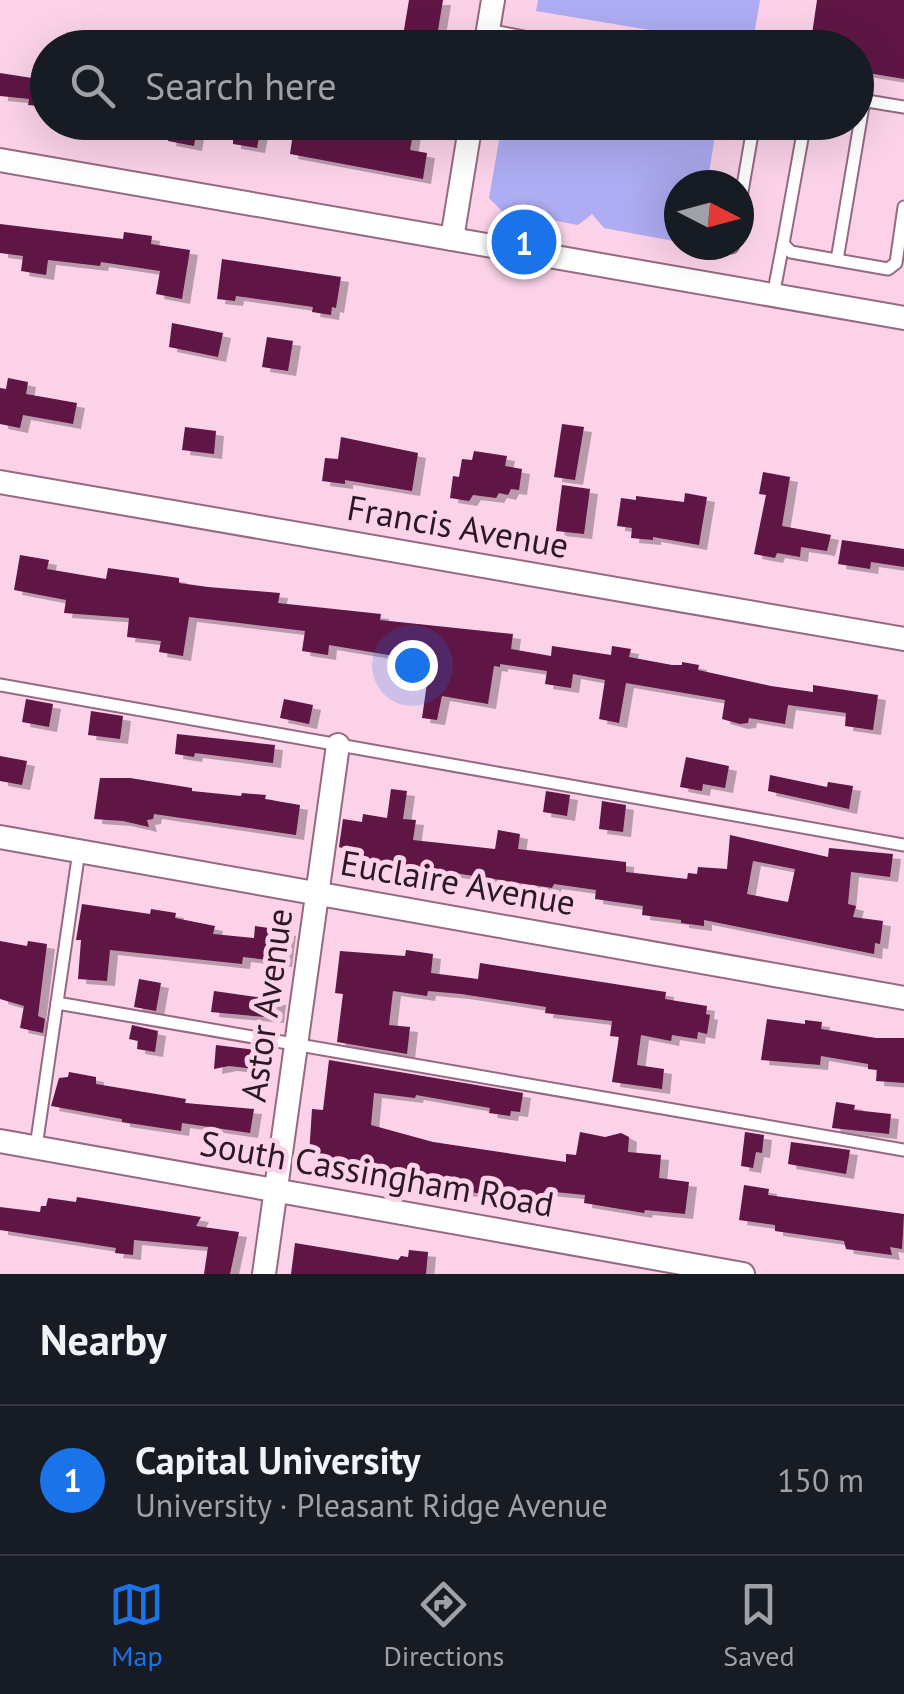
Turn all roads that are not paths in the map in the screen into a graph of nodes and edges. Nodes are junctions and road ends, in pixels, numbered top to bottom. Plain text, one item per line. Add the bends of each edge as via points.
1 (493, 0) edge
2 (488, 30) edge
3 (874, 102) edge
4 (904, 107) edge
5 (468, 140) edge
6 (751, 140) edge
7 (801, 140) edge
8 (854, 140) edge
9 (0, 160) edge
10 (746, 170) edge
11 (904, 207) edge
12 (452, 239) junction
13 (784, 244) junction
14 (837, 260) junction
15 (773, 296) junction
16 (904, 318) edge
17 (0, 482) edge
18 (904, 639) edge
19 (0, 685) edge
20 (338, 745) junction
21 (0, 837) edge
22 (904, 845) edge
23 (79, 851) junction
24 (317, 892) junction
25 (904, 998) edge
26 (56, 1004) junction
27 (296, 1045) junction
28 (0, 1141) edge
29 (36, 1148) junction
30 (904, 1150) edge
31 (276, 1191) junction
32 (264, 1274) edge
33 (743, 1274) edge

1 - 2 street
3 - 4 lane
5 - 12 street
6 - 10 lane
7 - 13 lane
8 - 14 lane
9 - 12 street
11 - 14 lane via 896,263 888,269
12 - 15 street
13 - 14 lane via 791,252
13 - 15 lane
15 - 16 street
17 - 18 street, Francis Avenue
19 - 20 lane
20 - 22 lane
20 - 24 street, Astor Avenue
21 - 23 street, Euclaire Avenue
23 - 24 street, Euclaire Avenue
23 - 26 lane
24 - 25 street, Euclaire Avenue
24 - 27 street, Astor Avenue
26 - 27 lane
26 - 29 lane
27 - 30 lane
27 - 31 street, Astor Avenue
28 - 29 street, South Cassingham Road
29 - 31 street, South Cassingham Road
31 - 32 street, Astor Avenue
31 - 33 street, South Cassingham Road

